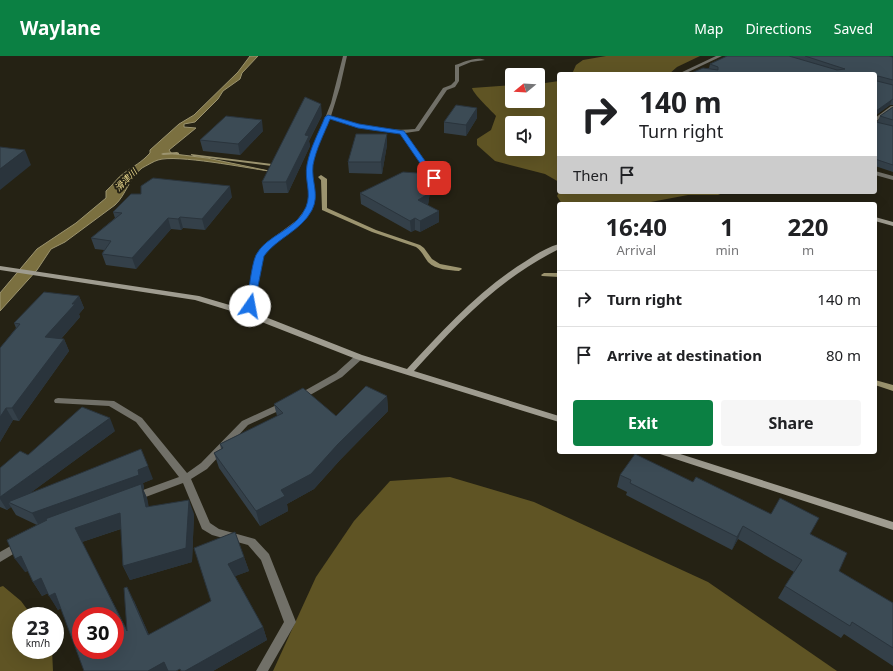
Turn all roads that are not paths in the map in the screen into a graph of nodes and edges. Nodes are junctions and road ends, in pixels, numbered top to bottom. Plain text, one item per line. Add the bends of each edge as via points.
1 (345, 56) edge
2 (720, 56) edge
3 (483, 60) dead end
4 (694, 68) junction
5 (701, 70) edge
6 (685, 72) edge
7 (893, 107) edge
8 (328, 117) junction
9 (877, 119) edge
10 (877, 125) edge
11 (881, 126) edge
12 (402, 132) junction
13 (877, 174) edge
14 (434, 178) dead end
15 (893, 178) edge
16 (877, 220) edge
17 (893, 224) edge
18 (557, 247) edge
19 (0, 268) edge
20 (247, 314) junction
21 (359, 356) junction
22 (410, 371) junction
23 (58, 401) dead end
24 (557, 418) edge
25 (669, 454) edge
26 (186, 478) junction
27 (126, 500) edge
28 (893, 526) edge
29 (28, 539) edge
30 (0, 558) edge
31 (262, 671) edge

1 - 8 street
2 - 4 street
3 - 12 street via 457,66 457,81 445,89 417,130
4 - 5 street
4 - 6 street
7 - 9 street
8 - 12 street via 358,126
8 - 20 street via 310,166 313,196 309,208 293,228 265,248 260,256 254,295
10 - 11 street
12 - 14 street
13 - 15 street
16 - 17 street
18 - 22 street via 514,271 445,332
19 - 20 street via 196,298
20 - 21 street
21 - 22 street
21 - 26 street via 339,375 245,423 204,466
22 - 24 street
23 - 26 street via 111,403 139,420
25 - 28 street
26 - 27 street
26 - 31 street via 206,526 216,532 251,542 265,558 290,622
29 - 30 street

